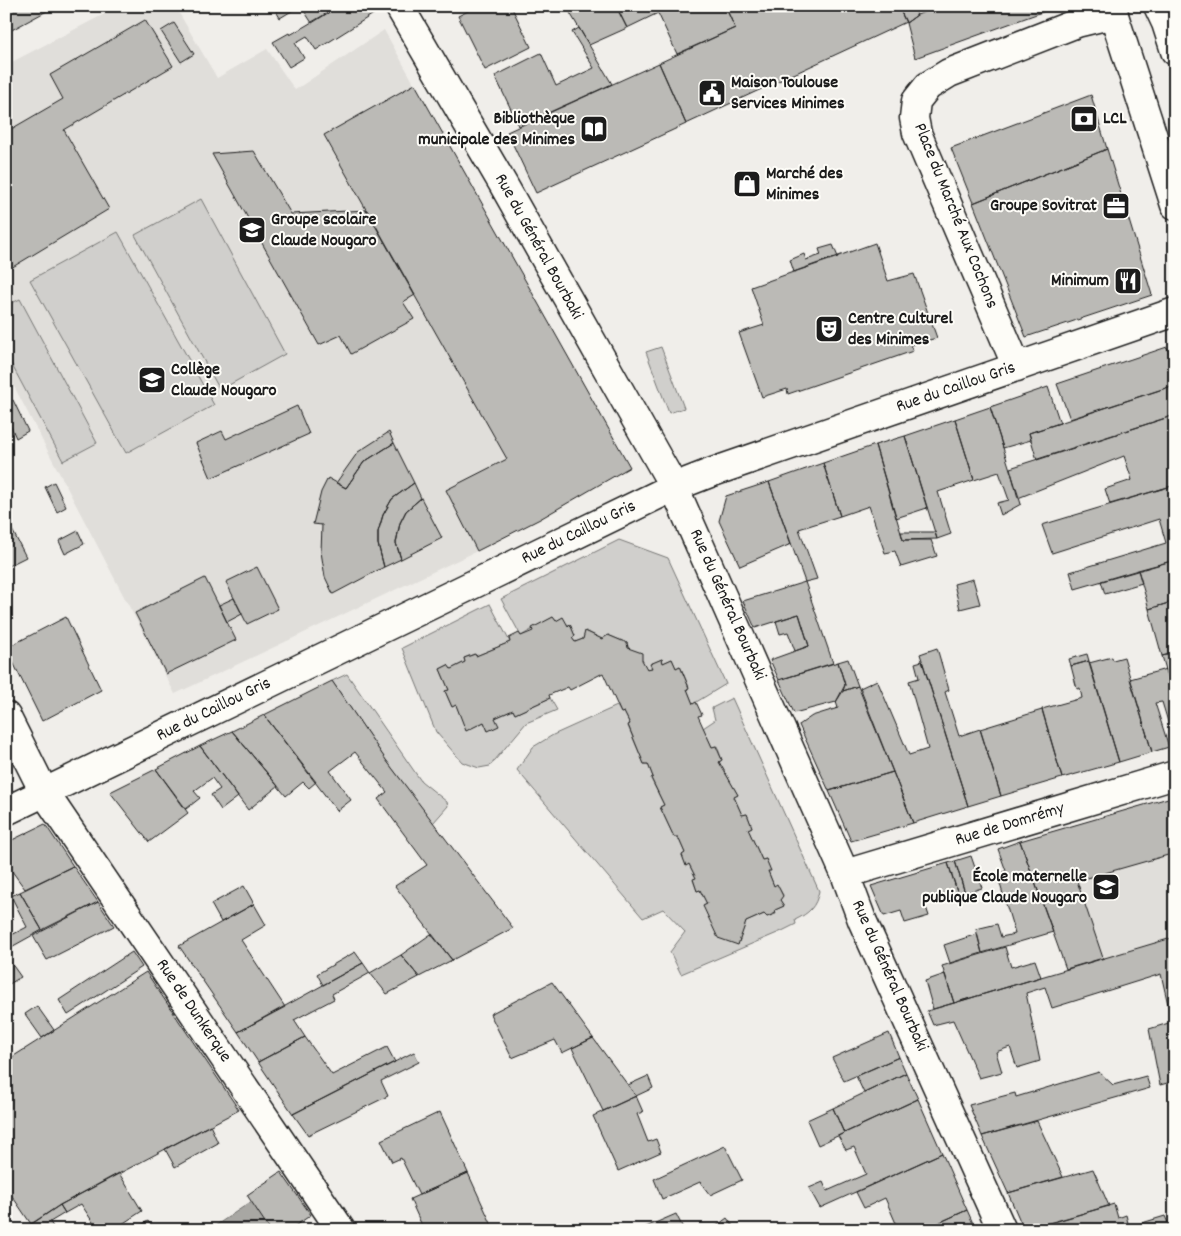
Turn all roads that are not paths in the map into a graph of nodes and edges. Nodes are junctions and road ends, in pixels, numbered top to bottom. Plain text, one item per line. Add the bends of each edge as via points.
1 (1158, 6) edge
2 (403, 7) edge
3 (1112, 10) edge
4 (1175, 51) edge
5 (1175, 205) edge
6 (1175, 312) edge
7 (1018, 367) junction
8 (674, 487) junction
9 (6, 716) edge
10 (1175, 775) edge
11 (44, 792) junction
12 (6, 811) edge
13 (845, 874) junction
14 (341, 1230) edge
15 (1002, 1230) edge

1 - 4 street
2 - 8 street, Rue du Général Bourbaki
3 - 5 street
3 - 7 street, Place du Marché Aux Cochons via 949,73 928,86 916,101 914,118 917,133
6 - 7 street, Rue du Caillou Gris
7 - 8 street, Rue du Caillou Gris
8 - 11 street, Rue du Caillou Gris
8 - 13 street, Rue du Général Bourbaki
9 - 11 street, Rue de Dunkerque
10 - 13 street, Rue de Domrémy
11 - 12 street, Rue du Caillou Gris
11 - 14 street, Rue de Dunkerque
13 - 15 street, Rue du Général Bourbaki via 862,920

